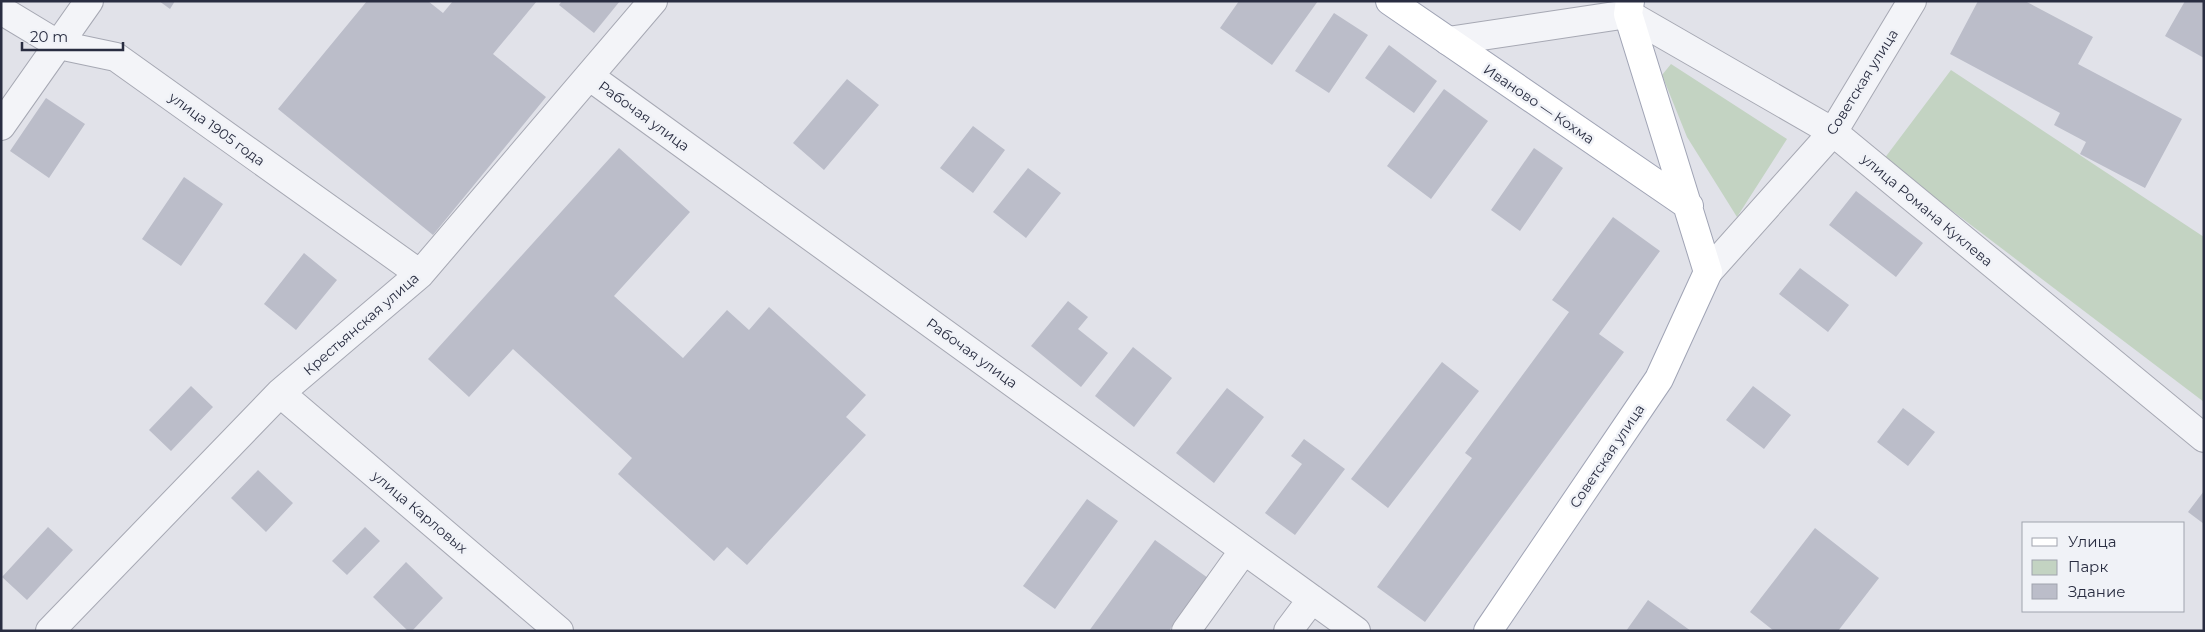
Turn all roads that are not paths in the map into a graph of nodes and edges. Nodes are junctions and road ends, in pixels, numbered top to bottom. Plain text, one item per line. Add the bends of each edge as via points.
1 (89, 1) edge
2 (652, 1) edge
3 (1390, 1) edge
4 (1912, 1) edge
5 (1629, 7) edge
6 (1, 10) edge
7 (1448, 41) junction
8 (59, 45) junction
9 (589, 76) junction
10 (1, 126) edge
11 (1833, 132) junction
12 (1688, 206) junction
13 (1708, 272) junction
14 (420, 274) junction
15 (280, 393) junction
16 (2204, 438) edge
17 (1244, 550) junction
18 (1312, 599) junction
19 (50, 631) edge
20 (559, 631) edge
21 (1186, 631) edge
22 (1288, 631) edge
23 (1356, 631) edge
24 (1488, 631) edge

1 - 8 street
2 - 9 street, Крестьянская улица
3 - 7 main road, Иваново — Кохма
4 - 11 street, Советская улица
5 - 7 street
5 - 11 street, улица Романа Куклева
5 - 12 main road
6 - 8 street, улица 1905 года
7 - 12 main road, Иваново — Кохма
8 - 10 street
8 - 14 street, улица 1905 года via 116,57
9 - 14 street, Крестьянская улица
9 - 17 street, Рабочая улица
11 - 13 street, Советская улица
11 - 16 street, улица Романа Куклева
12 - 13 main road
13 - 24 main road, Советская улица via 1659,379
14 - 15 street, Крестьянская улица
15 - 19 street, Крестьянская улица
15 - 20 street, улица Карловых
17 - 18 street, Рабочая улица
17 - 21 street
18 - 22 street
18 - 23 street, Рабочая улица

